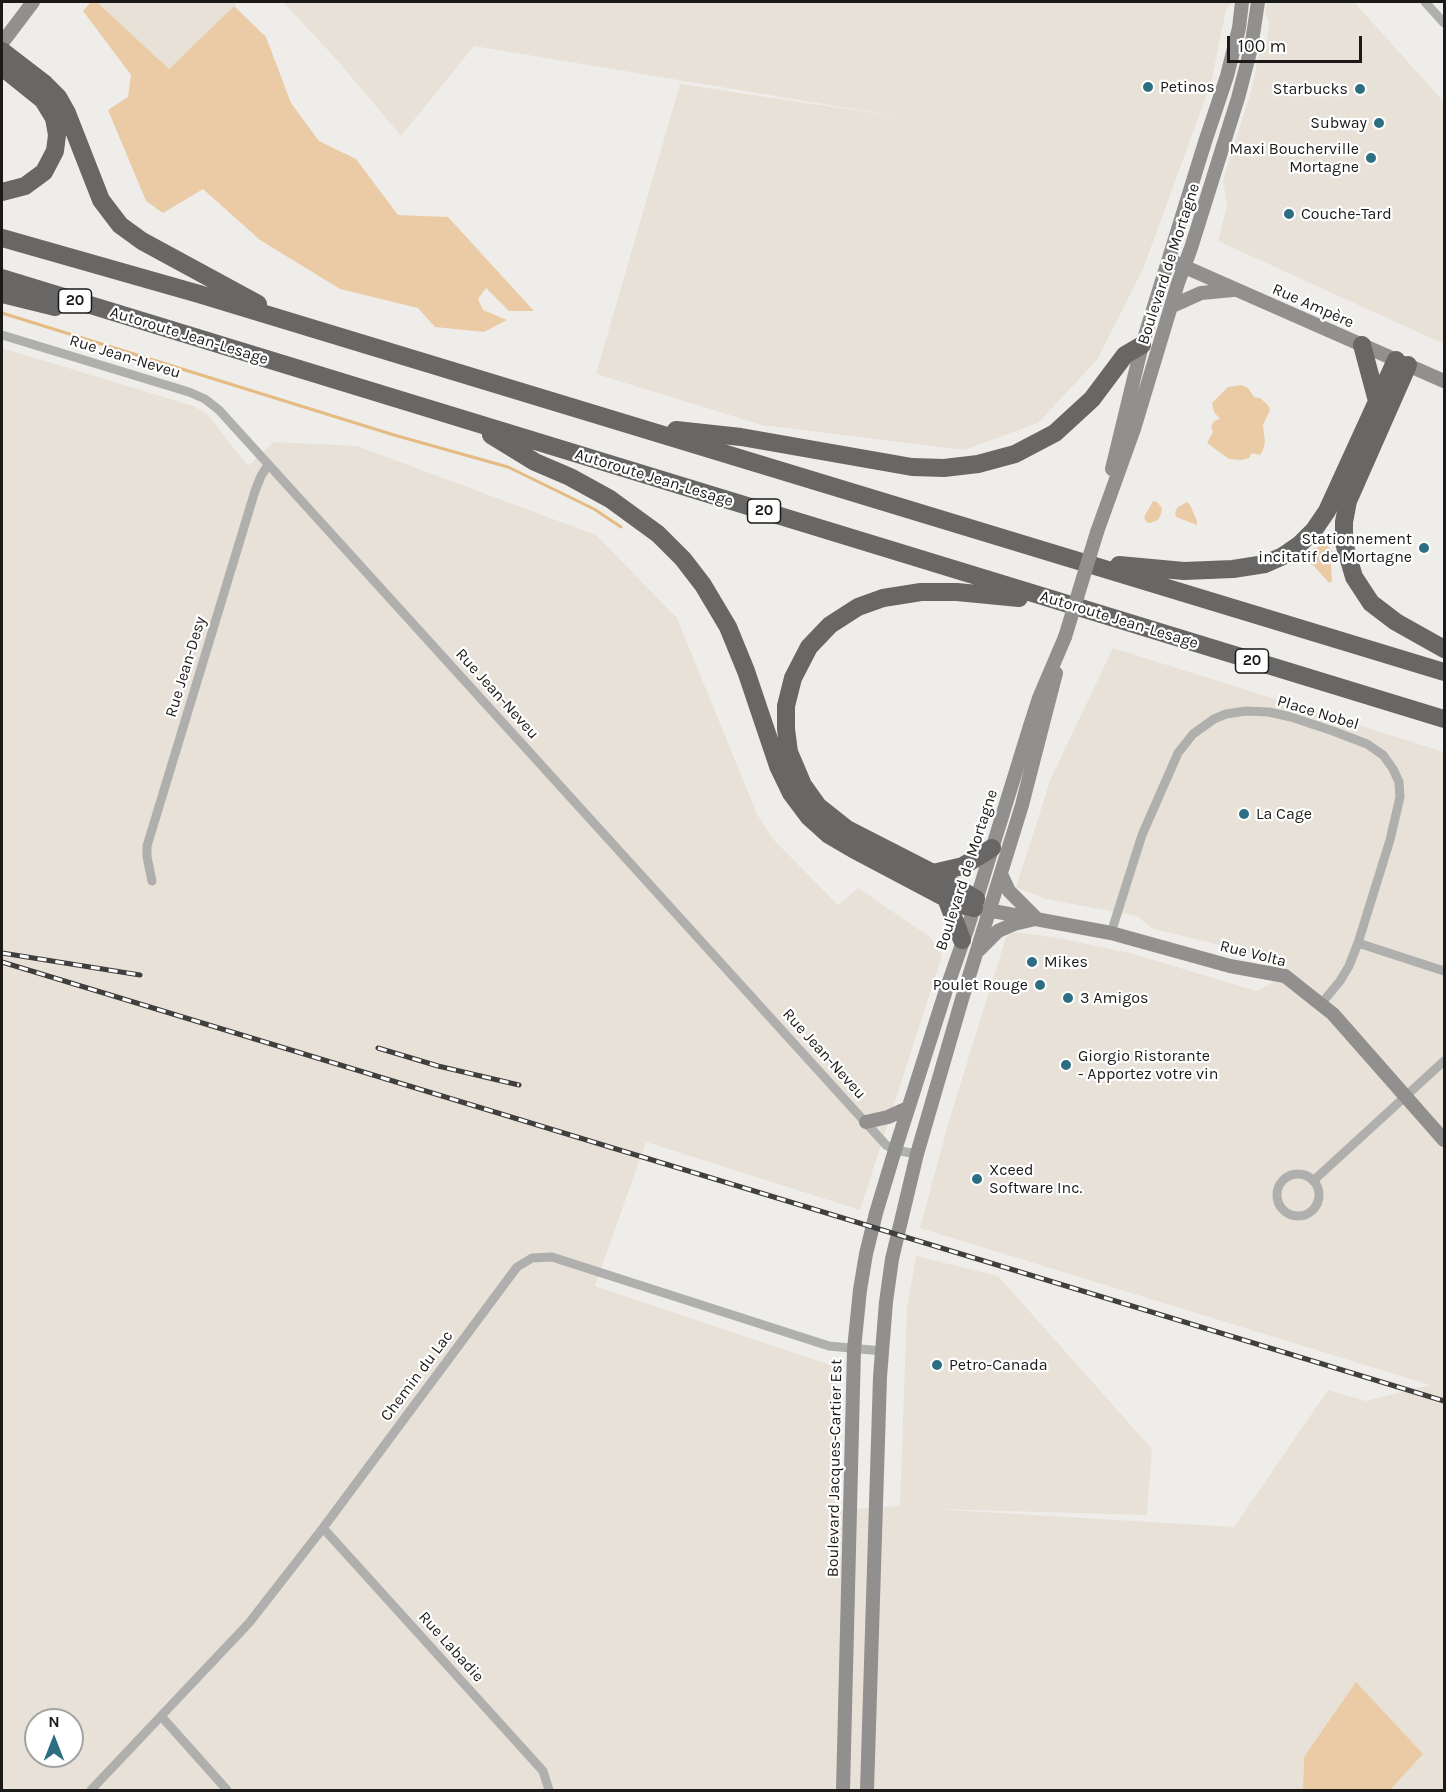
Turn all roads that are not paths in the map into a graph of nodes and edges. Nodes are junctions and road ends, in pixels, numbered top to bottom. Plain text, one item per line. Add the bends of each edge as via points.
1 (33, 2) edge
2 (1242, 2) edge
3 (1258, 2) edge
4 (1425, 2) edge
5 (1444, 23) edge
6 (2, 43) edge
7 (2, 51) edge
8 (2, 67) edge
9 (2, 192) edge
10 (2, 238) edge
11 (1168, 259) junction
12 (1183, 266) junction
13 (2, 278) edge
14 (1236, 290) junction
15 (2, 294) edge
16 (1172, 306) junction
17 (289, 321) junction
18 (148, 324) junction
19 (2, 335) edge
20 (1142, 345) junction
21 (1362, 345) junction
22 (1402, 362) junction
23 (1444, 381) edge
24 (1377, 401) junction
25 (469, 422) junction
26 (633, 426) junction
27 (268, 465) junction
28 (1097, 532) junction
29 (1083, 562) junction
30 (1059, 602) junction
31 (1065, 637) junction
32 (1444, 649) edge
33 (1444, 672) edge
34 (1444, 719) edge
35 (992, 848) junction
36 (933, 873) junction
37 (1001, 874) junction
38 (152, 881) dead end
39 (946, 898) junction
40 (980, 905) junction
41 (1038, 919) junction
42 (1111, 933) junction
43 (962, 940) junction
44 (1358, 944) junction
45 (977, 951) junction
46 (1444, 971) edge
47 (1321, 1004) junction
48 (1444, 1061) edge
49 (1405, 1096) junction
50 (908, 1108) junction
51 (866, 1122) junction
52 (1444, 1140) edge
53 (895, 1150) junction
54 (917, 1154) junction
55 (1312, 1181) junction
56 (854, 1349) junction
57 (882, 1351) junction
58 (323, 1528) junction
59 (161, 1716) junction
60 (91, 1791) edge
61 (228, 1791) edge
62 (549, 1791) edge
63 (843, 1791) edge
64 (867, 1791) edge

1 - 6 main road
2 - 11 main road, Boulevard de Mortagne via 1227,76
3 - 12 main road, Boulevard de Mortagne via 1242,81
4 - 5 street
7 - 17 highway via 58,97 101,200 120,225 142,241
8 - 9 highway via 43,100 54,118 57,135 53,157 44,172 30,184
10 - 17 highway, 20
11 - 12 main road, Rue Ampère
11 - 20 main road, Boulevard de Mortagne
12 - 14 main road, Rue Ampère
12 - 16 main road, Boulevard de Mortagne
13 - 18 highway, Autoroute Jean-Lesage / 20
14 - 16 main road via 1201,293
14 - 21 main road, Rue Ampère
15 - 18 highway via 76,313
16 - 28 main road, Boulevard de Mortagne
17 - 26 highway, 20
18 - 25 highway, Autoroute Jean-Lesage / 20
19 - 27 street, Rue Jean-Neveu via 200,396 224,414
20 - 26 highway via 1125,356 1092,399 1055,433 1015,454 978,464 912,466 741,437
20 - 28 main road, Boulevard de Mortagne
21 - 22 main road, Rue Ampère
21 - 24 highway
22 - 23 main road, Rue Ampère
22 - 24 highway
22 - 32 highway via 1348,501 1344,543 1354,577 1371,603 1390,619
24 - 29 highway via 1328,511 1310,535 1283,556 1250,567 1203,571
25 - 30 highway, Autoroute Jean-Lesage / 20
25 - 39 highway via 535,462 610,499 676,550 728,627 778,766 800,806 844,844
26 - 29 highway, 20
27 - 38 street, Rue Jean-Desy via 255,490 147,846
27 - 51 street, Rue Jean-Neveu
28 - 31 main road, Boulevard de Mortagne, bridge
29 - 33 highway, 20
30 - 34 highway, Autoroute Jean-Lesage / 20
30 - 36 highway via 951,592 883,598 858,607 831,625 809,647 796,671 786,706 786,736 795,768 812,800 847,828
31 - 35 main road, Boulevard de Mortagne via 1039,698
31 - 37 main road, Boulevard de Mortagne
35 - 36 highway via 963,866
35 - 40 main road, Boulevard de Mortagne
36 - 40 highway
37 - 40 main road, Boulevard de Mortagne
37 - 41 main road via 1009,891
39 - 40 highway via 960,905
39 - 43 highway
40 - 41 main road, Rue Volta
40 - 43 main road, Boulevard de Mortagne
40 - 45 main road, Boulevard de Mortagne
41 - 42 main road, Rue Volta
41 - 45 main road via 998,931
42 - 44 street, Place Nobel via 1142,835 1178,753 1193,734 1226,714 1269,712 1367,744 1383,755 1399,782 1400,797 1390,840
42 - 47 main road, Rue Volta via 1230,966 1285,976
43 - 50 main road, Boulevard de Mortagne
44 - 46 street
44 - 47 street, Place Nobel via 1340,981
45 - 54 main road, Boulevard de Mortagne
47 - 49 main road, Rue Volta
48 - 49 street
49 - 52 main road, Rue Volta
49 - 55 street
50 - 51 main road
50 - 53 main road, Boulevard de Mortagne
51 - 53 street, Rue Jean-Neveu
53 - 54 street
53 - 56 main road, Boulevard Jacques-Cartier Est via 870,1237
54 - 57 main road via 892,1259
55 - 55 street via 1307,1176 1293,1175 1282,1182 1277,1195 1281,1208 1299,1216 1311,1211 1318,1199
56 - 57 street, Chemin du Lac
56 - 58 street, Chemin du Lac via 780,1332 552,1257 532,1258 517,1267
56 - 63 main road, Boulevard Jacques-Cartier Est
57 - 64 main road
58 - 59 street, Chemin du Lac via 249,1623
58 - 62 street, Rue Labadie via 543,1771
59 - 60 street, Chemin du Lac
59 - 61 street

